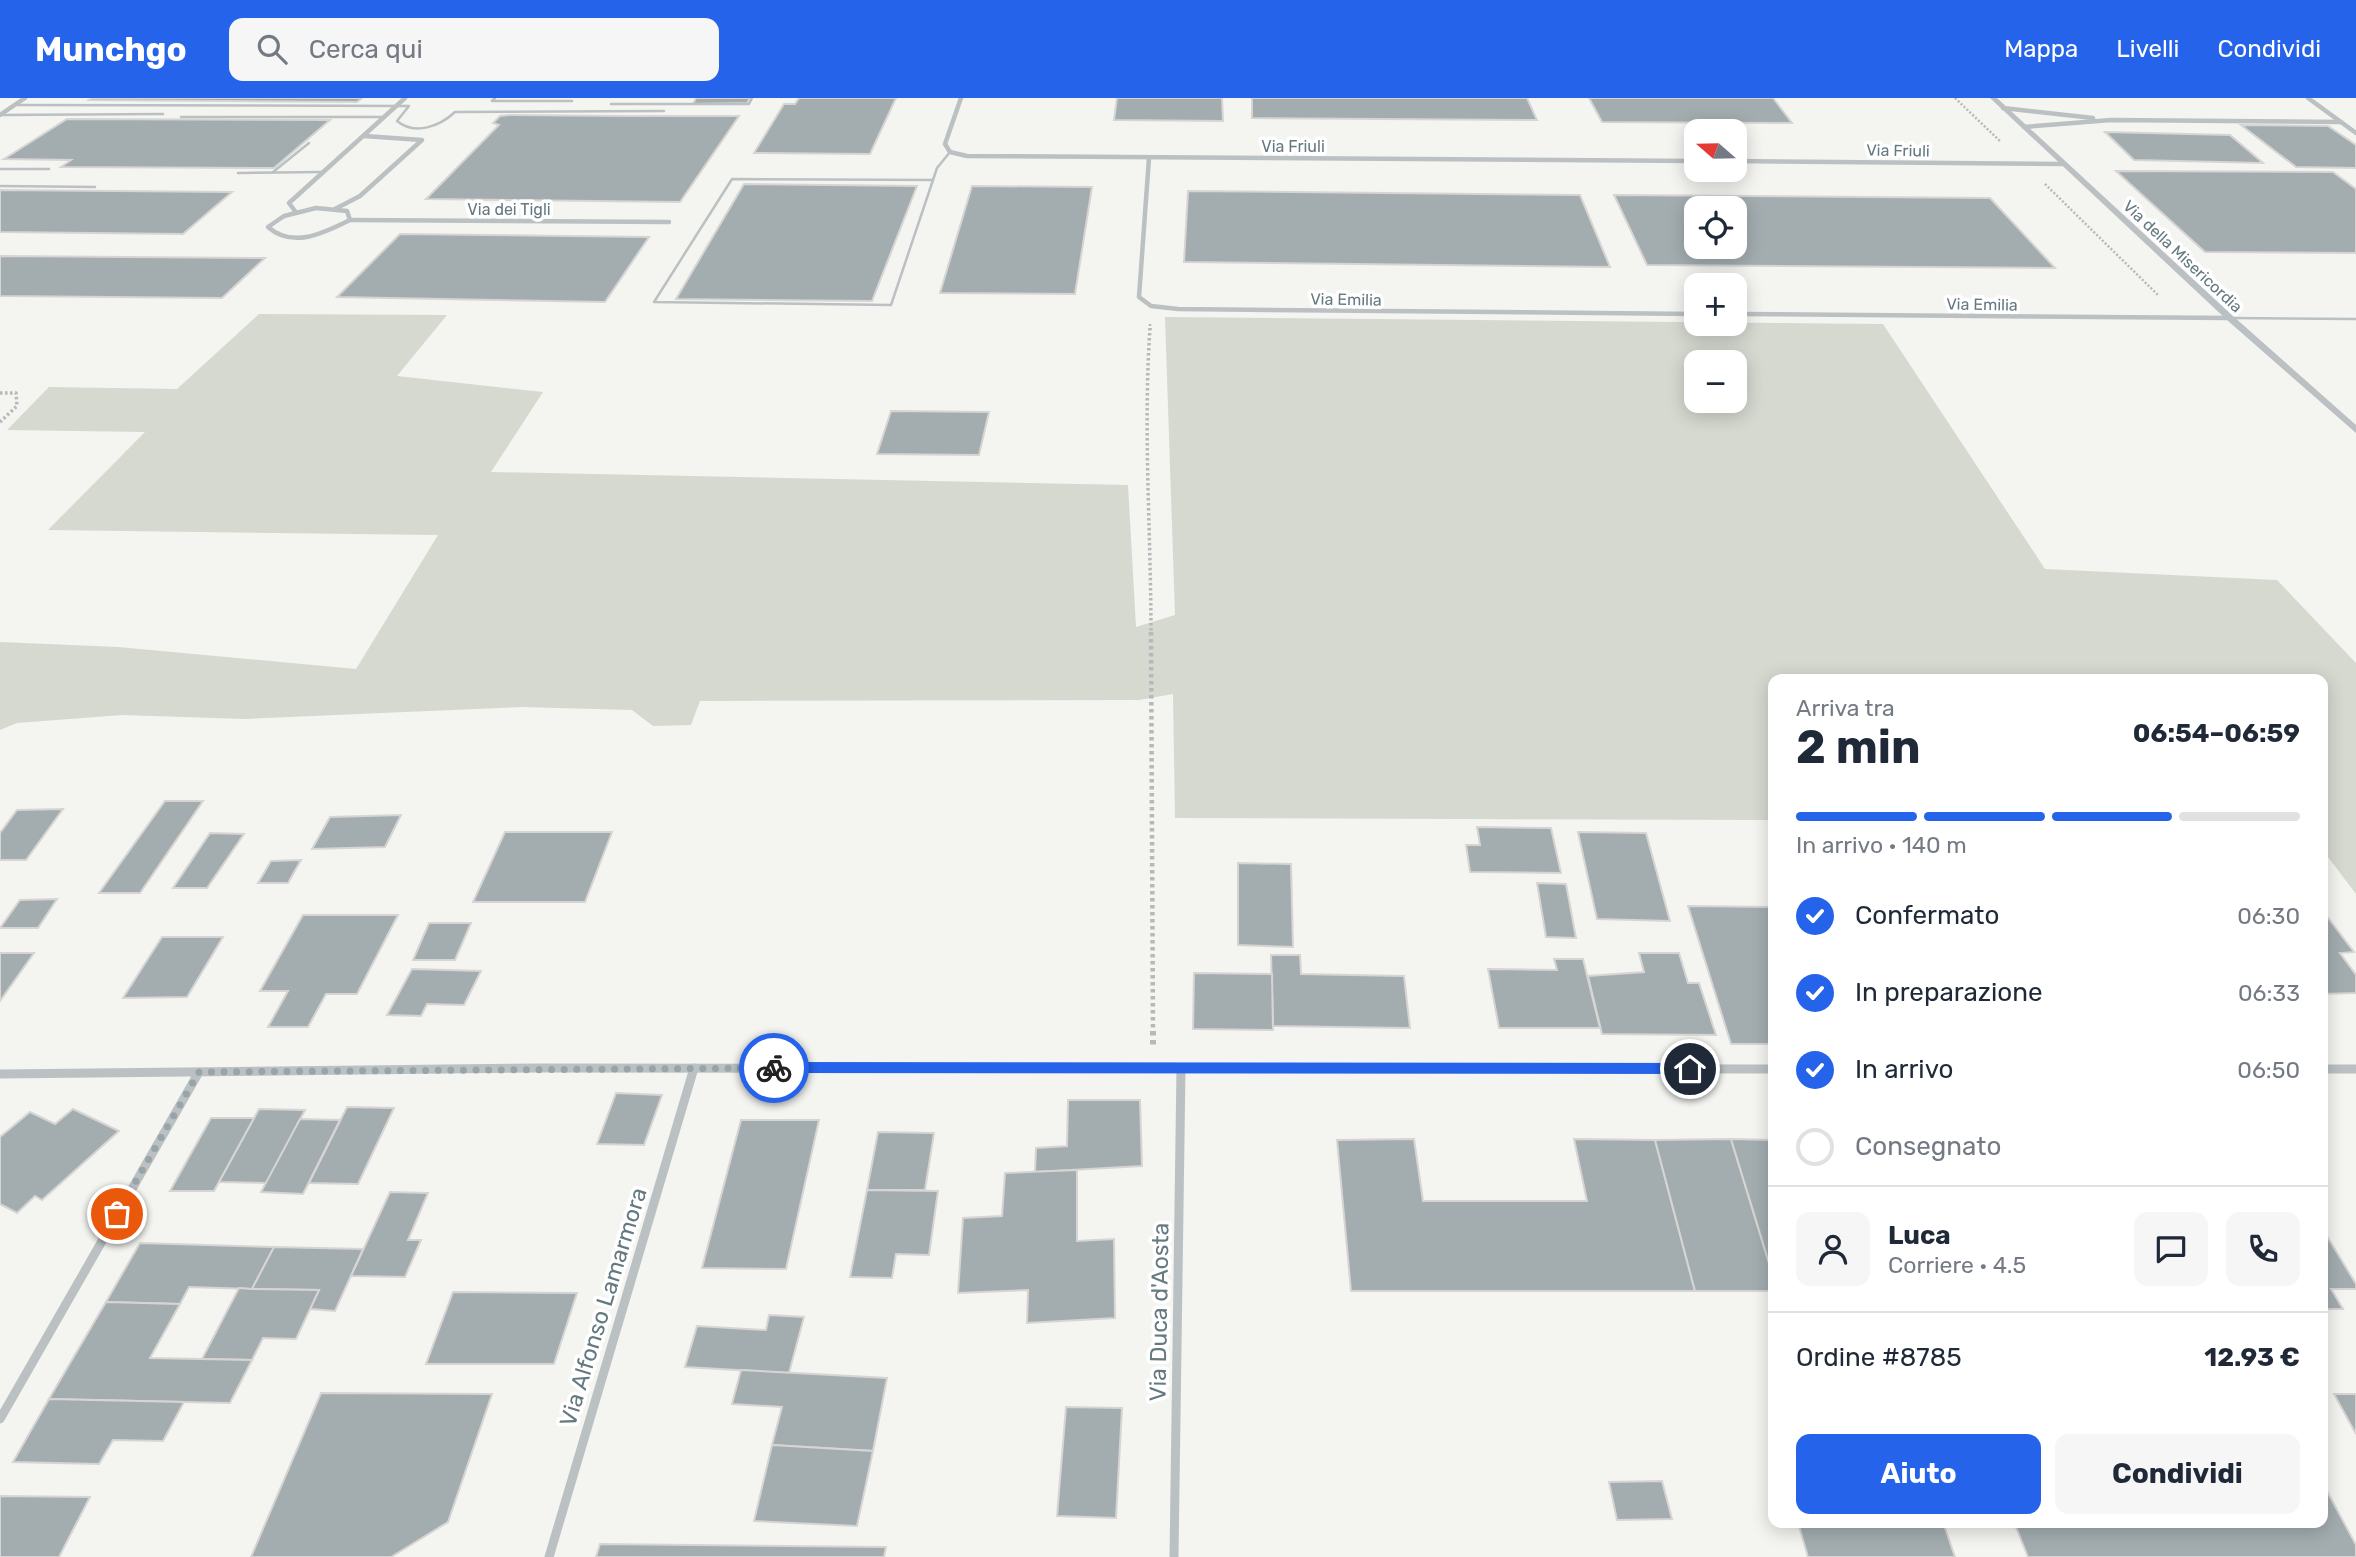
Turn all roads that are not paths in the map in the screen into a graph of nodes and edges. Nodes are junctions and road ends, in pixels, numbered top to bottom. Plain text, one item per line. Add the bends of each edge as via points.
1 (25, 98) edge
2 (405, 98) edge
3 (495, 98) edge
4 (752, 98) edge
5 (961, 98) edge
6 (1993, 98) edge
7 (2308, 98) edge
8 (572, 101) dead end
9 (611, 104) dead end
10 (15, 105) junction
11 (397, 106) junction
12 (2003, 108) junction
13 (664, 111) dead end
14 (163, 114) dead end
15 (0, 115) edge
16 (181, 117) dead end
17 (385, 117) junction
18 (2111, 120) junction
19 (2341, 122) junction
20 (2024, 127) junction
21 (2356, 133) edge
22 (364, 136) junction
23 (309, 143) dead end
24 (950, 152) junction
25 (1149, 158) junction
26 (1684, 161) edge
27 (1747, 161) edge
28 (2062, 164) junction
29 (0, 169) edge
30 (49, 169) dead end
31 (273, 172) junction
32 (323, 172) junction
33 (239, 173) dead end
34 (933, 180) junction
35 (0, 186) edge
36 (95, 187) dead end
37 (334, 209) junction
38 (295, 212) junction
39 (350, 220) junction
40 (669, 222) dead end
41 (1684, 314) edge
42 (1747, 314) edge
43 (2230, 318) junction
44 (2356, 319) edge
45 (2356, 430) edge
46 (694, 1068) junction
47 (1181, 1068) junction
48 (1768, 1069) edge
49 (2328, 1069) edge
50 (2356, 1069) edge
51 (199, 1072) junction
52 (0, 1074) edge
53 (0, 1419) edge
54 (549, 1557) edge
55 (1174, 1557) edge

1 - 10 street
2 - 11 street, Via dei Tigli
3 - 8 lane via 492,101
4 - 9 lane via 749,104
5 - 24 street via 945,144
6 - 12 street, Via della Misericordia
7 - 19 street
10 - 11 lane
10 - 15 street
11 - 13 lane via 409,106 397,121 411,129 445,123 455,112
11 - 17 street, Via dei Tigli
12 - 18 street
12 - 20 street, Via della Misericordia
14 - 15 lane
16 - 17 lane
17 - 22 street, Via dei Tigli
18 - 19 street
18 - 20 street
19 - 21 street
20 - 28 street, Via della Misericordia
22 - 32 street, Via dei Tigli
22 - 37 street via 422,140 360,196
23 - 31 lane
24 - 25 street, Via Friuli
24 - 34 lane
25 - 26 street, Via Friuli
25 - 41 street, Via Emilia via 1139,298 1151,306
27 - 28 street, Via Friuli
28 - 43 street, Via della Misericordia
29 - 30 lane
31 - 32 lane
31 - 33 lane
32 - 38 street, Via dei Tigli via 289,203
34 - 34 lane via 891,305 654,302 732,178
35 - 36 lane
37 - 38 street
37 - 39 street via 346,211
38 - 39 street, Via dei Tigli via 268,227 291,239 312,236
39 - 40 street, Via dei Tigli
42 - 43 street, Via Emilia
43 - 44 lane
43 - 45 street, Via della Misericordia
46 - 47 street
46 - 51 street
46 - 54 street, Via Alfonso Lamarmora
47 - 48 street
47 - 55 street, Via Duca d'Aosta
49 - 50 street
51 - 52 street
51 - 53 street

